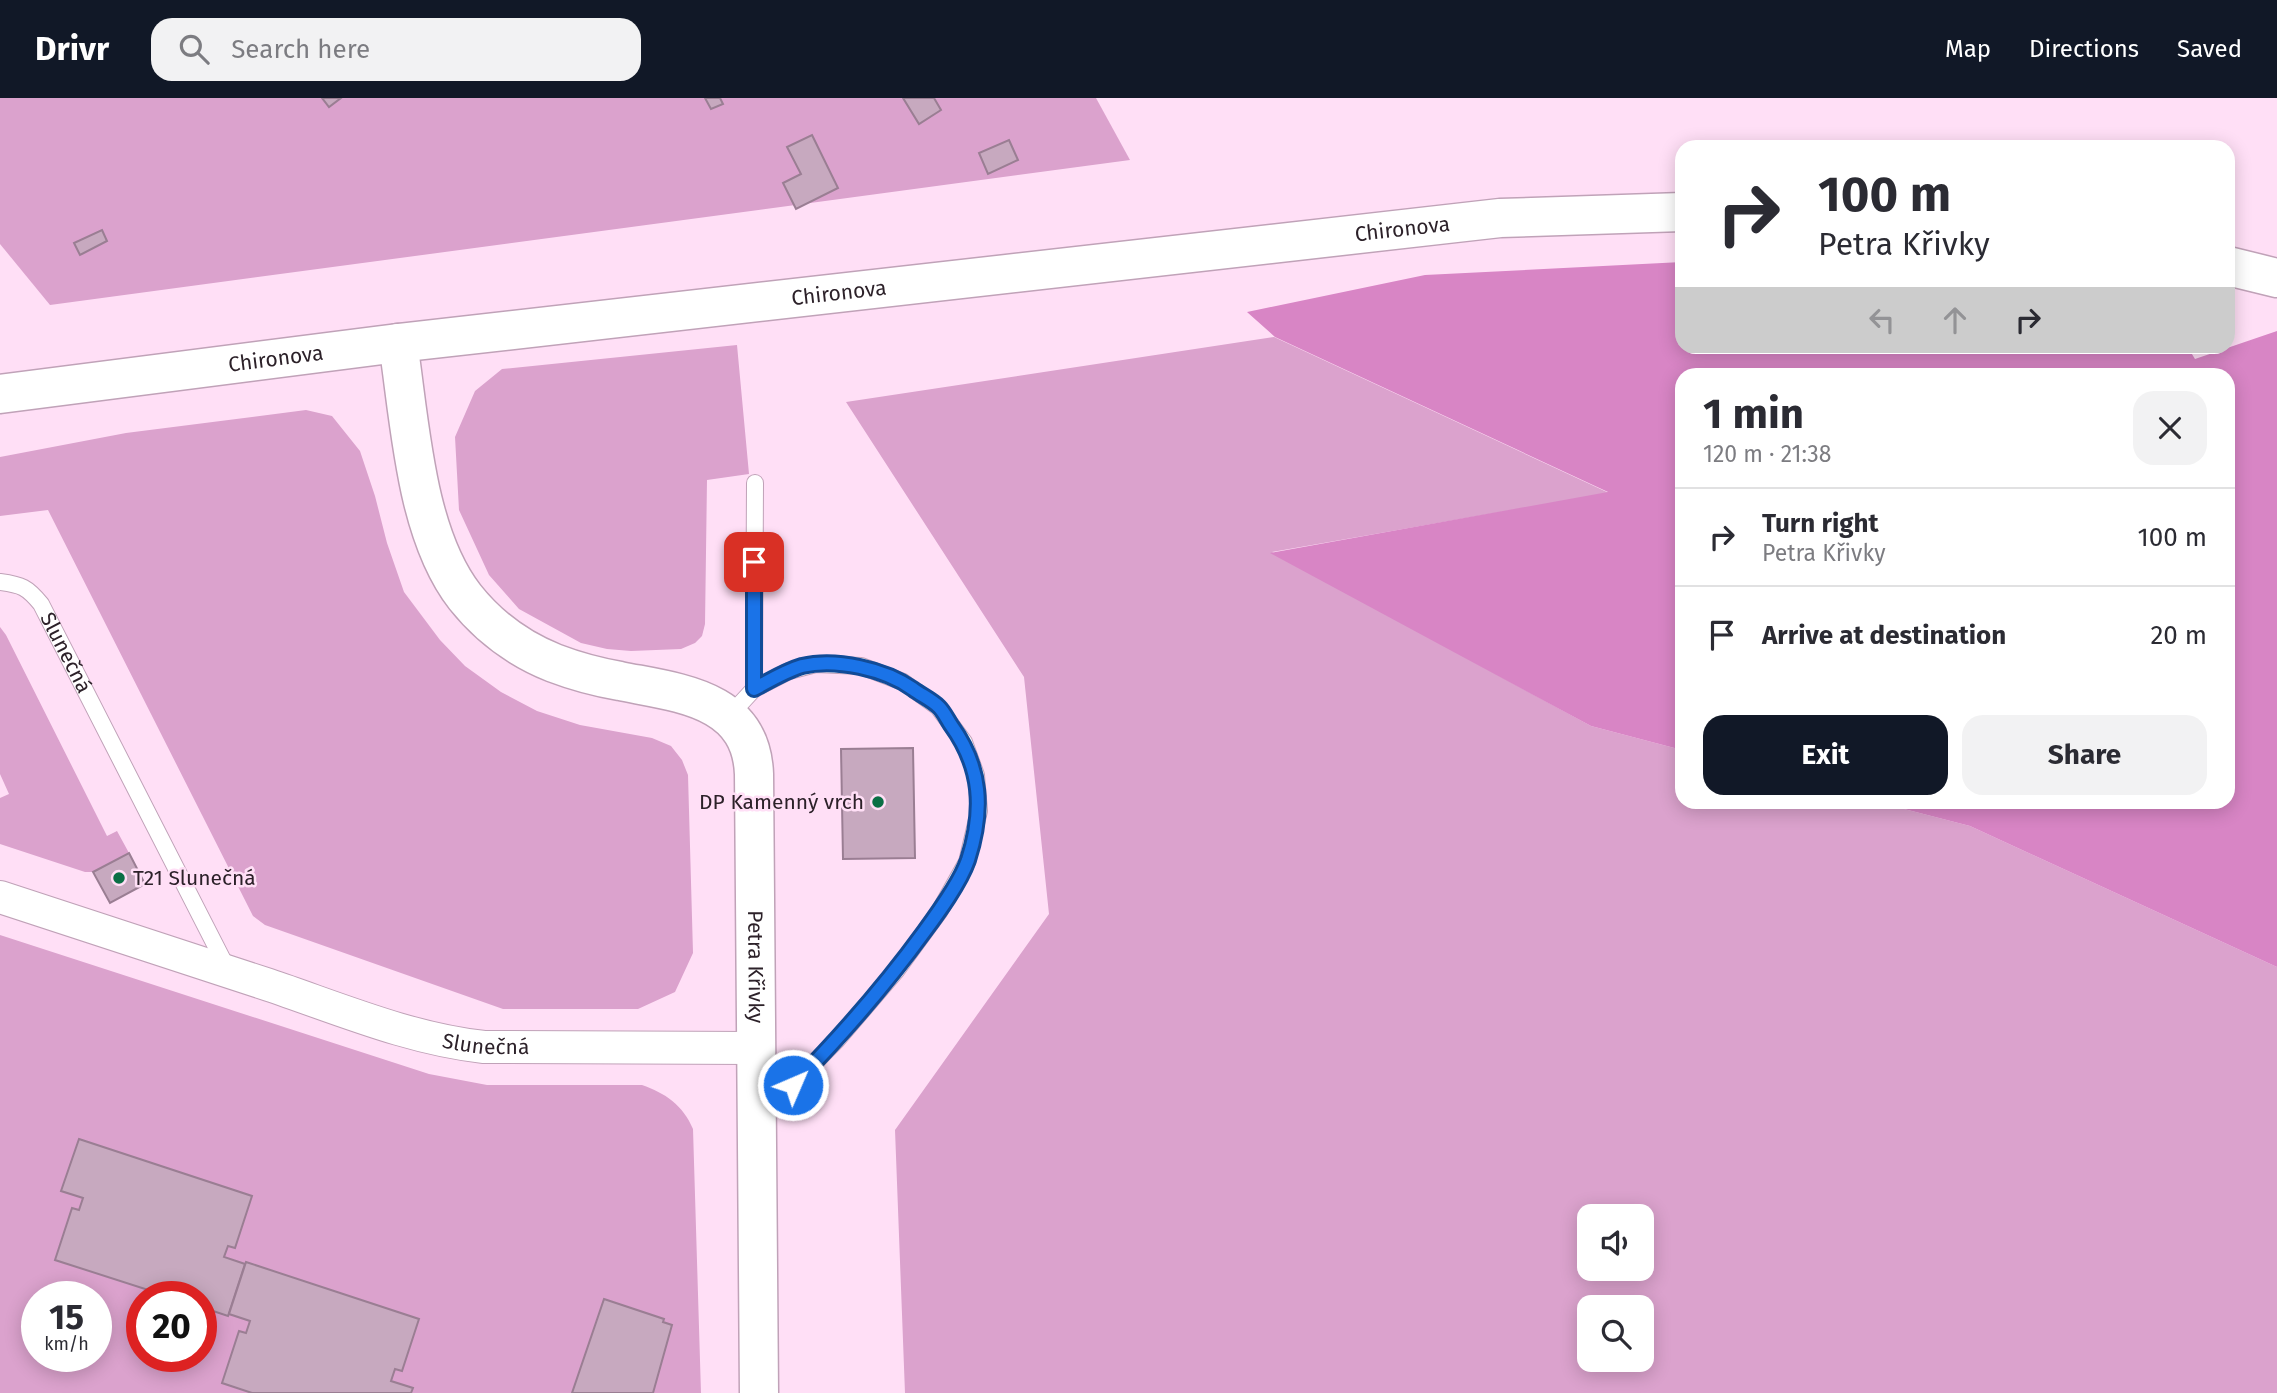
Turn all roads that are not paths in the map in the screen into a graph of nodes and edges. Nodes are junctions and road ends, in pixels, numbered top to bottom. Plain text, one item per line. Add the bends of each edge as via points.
1 (1675, 212) edge
2 (2235, 268) edge
3 (2277, 278) edge
4 (398, 343) junction
5 (0, 394) edge
6 (755, 483) dead end
7 (0, 582) edge
8 (741, 702) junction
9 (0, 897) edge
10 (228, 971) junction
11 (755, 1048) junction
12 (756, 1122) junction
13 (759, 1393) edge

1 - 4 street, Chironova via 1500,218
2 - 3 street
4 - 5 street, Chironova
4 - 8 street via 432,535 452,578 477,611 538,657 595,676 710,703
6 - 8 lane
7 - 10 lane, Slunečná via 29,590 41,604
8 - 11 street, Petra Křivky via 741,731 753,762
8 - 12 lane via 789,671 816,664 861,666 903,682 939,707 964,742 976,775 979,811 967,862 939,912 837,1040
9 - 10 street, Slunečná
10 - 11 street, Slunečná via 453,1044
11 - 12 street, Petra Křivky
12 - 13 street, Petra Křivky

